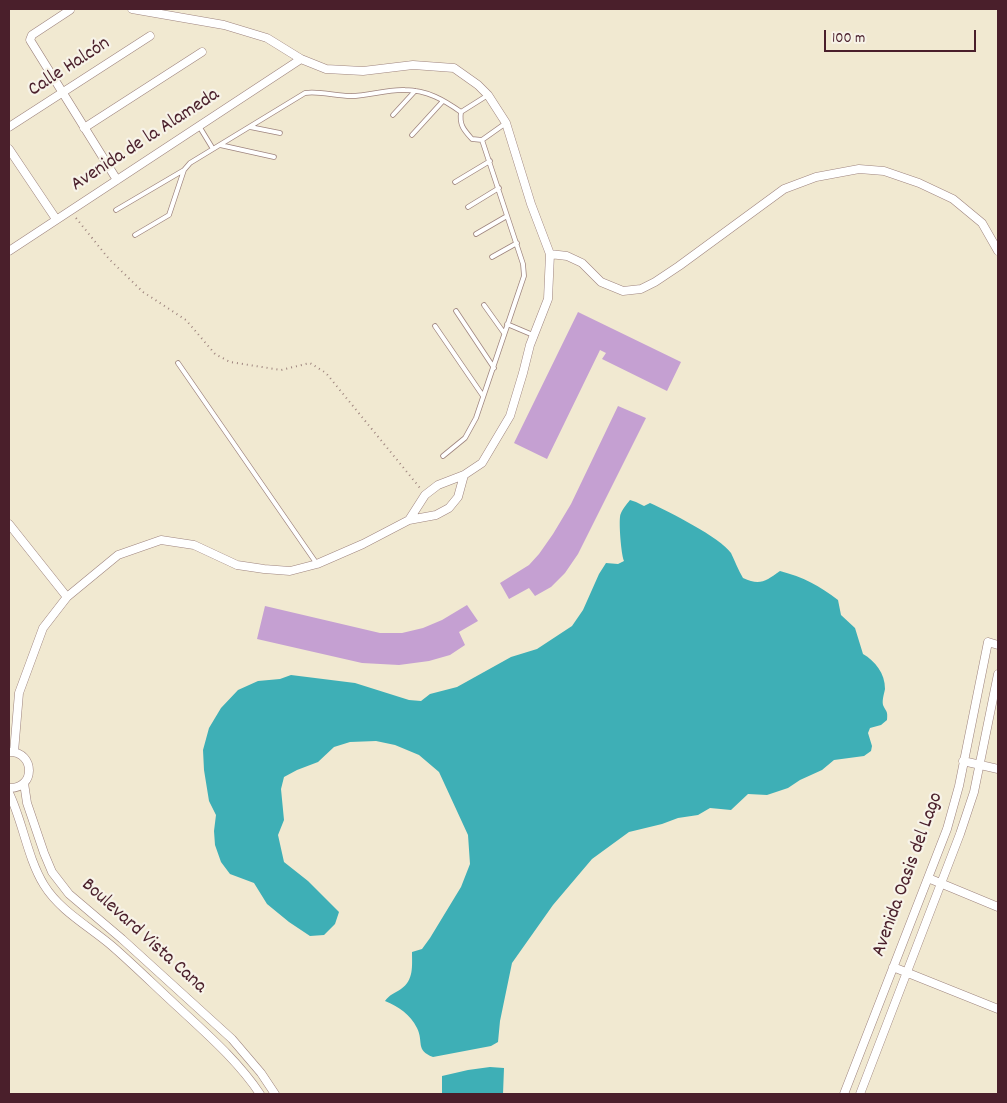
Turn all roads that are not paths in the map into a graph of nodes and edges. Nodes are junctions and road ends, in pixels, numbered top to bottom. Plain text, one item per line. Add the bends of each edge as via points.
1 (132, 9) edge
2 (70, 10) edge
3 (150, 36) dead end
4 (202, 52) dead end
5 (301, 59) junction
6 (414, 91) junction
7 (62, 93) junction
8 (488, 95) junction
9 (444, 101) junction
10 (461, 112) junction
11 (393, 114) dead end
12 (506, 123) junction
13 (199, 126) junction
14 (9, 127) edge
15 (250, 127) junction
16 (84, 128) junction
17 (280, 133) dead end
18 (412, 135) dead end
19 (482, 140) junction
20 (220, 144) junction
21 (9, 149) edge
22 (213, 149) junction
23 (274, 157) dead end
24 (490, 161) junction
25 (184, 170) junction
26 (117, 180) junction
27 (455, 182) dead end
28 (499, 188) junction
29 (468, 207) dead end
30 (116, 210) dead end
31 (507, 216) junction
32 (56, 219) junction
33 (476, 234) dead end
34 (135, 236) dead end
35 (517, 243) junction
36 (9, 251) edge
37 (998, 251) edge
38 (550, 254) junction
39 (492, 257) dead end
40 (484, 305) dead end
41 (456, 311) dead end
42 (507, 324) junction
43 (435, 326) dead end
44 (504, 333) junction
45 (534, 335) junction
46 (178, 363) dead end
47 (494, 368) junction
48 (483, 396) junction
49 (443, 456) dead end
50 (464, 475) junction
51 (410, 520) junction
52 (9, 524) edge
53 (317, 564) junction
54 (67, 597) junction
55 (998, 645) edge
56 (998, 674) edge
57 (997, 688) edge
58 (11, 752) edge
59 (963, 761) junction
60 (979, 765) junction
61 (998, 769) edge
62 (24, 783) junction
63 (9, 788) edge
64 (9, 793) edge
65 (928, 878) junction
66 (941, 884) junction
67 (998, 907) edge
68 (893, 968) junction
69 (906, 973) junction
70 (998, 1009) edge
71 (874, 1018) junction
72 (887, 1023) junction
73 (260, 1094) edge
74 (275, 1094) edge
75 (844, 1094) edge
76 (860, 1094) edge

1 - 5 street via 224,24 267,38
2 - 7 street via 32,35 30,40
3 - 7 street, Calle Halcón
4 - 16 street
5 - 8 street via 326,69 363,70 413,65 454,68
5 - 13 street, Avenida de la Alameda
6 - 9 lane via 428,93
6 - 11 lane
6 - 15 lane via 351,96 305,93
7 - 14 street, Calle Halcón
7 - 16 street
8 - 10 lane
8 - 12 street
9 - 10 lane
9 - 18 lane
10 - 19 lane via 459,121 465,132 472,139
12 - 19 lane
12 - 38 street
13 - 22 lane
13 - 26 street, Avenida de la Alameda
15 - 17 lane
15 - 20 lane
16 - 26 street
19 - 24 lane
20 - 22 lane
20 - 23 lane
21 - 32 street
22 - 25 lane
24 - 27 lane
24 - 28 lane
25 - 30 lane
25 - 34 lane via 169,214
26 - 32 street, Avenida de la Alameda
28 - 29 lane
28 - 31 lane
31 - 33 lane
31 - 35 lane
32 - 36 street, Avenida de la Alameda
35 - 39 lane
35 - 42 lane via 524,276
37 - 38 street via 982,223 953,199 884,171 859,169 816,177 784,189 680,266 641,289 623,291 601,282 582,263 567,256
38 - 45 street via 548,299
40 - 44 lane
41 - 47 lane
42 - 44 lane
42 - 45 lane
43 - 48 lane
44 - 47 lane
45 - 50 street via 510,416 482,463
46 - 53 lane
47 - 48 lane
48 - 49 lane via 465,438
50 - 51 street via 438,485 425,495
50 - 51 street via 458,497 449,508 436,515
51 - 53 street
52 - 54 street
53 - 54 street via 290,571 237,565 194,545 161,540 118,555
54 - 58 street via 43,628 19,693
55 - 59 street, Avenida Oasis del Lago via 988,642
56 - 57 street, Avenida Oasis del Lago
57 - 60 street, Avenida Oasis del Lago
58 - 62 street, Boulevard Vista Cana via 24,757 29,767
59 - 60 street
59 - 65 street, Avenida Oasis del Lago via 947,829
60 - 61 street
60 - 66 street, Avenida Oasis del Lago via 974,792
62 - 63 street
62 - 74 street, Boulevard Vista Cana via 27,803 44,853 52,872 69,894 232,1039
64 - 73 street, Boulevard Vista Cana via 32,859 44,885 59,904 112,946 220,1046
65 - 66 street
65 - 68 street, Avenida Oasis del Lago
66 - 67 street
66 - 69 street, Avenida Oasis del Lago
68 - 69 street
68 - 71 street, Avenida Oasis del Lago
69 - 70 street
69 - 72 street, Avenida Oasis del Lago
71 - 72 street
71 - 75 street, Avenida Oasis del Lago
72 - 76 street, Avenida Oasis del Lago

